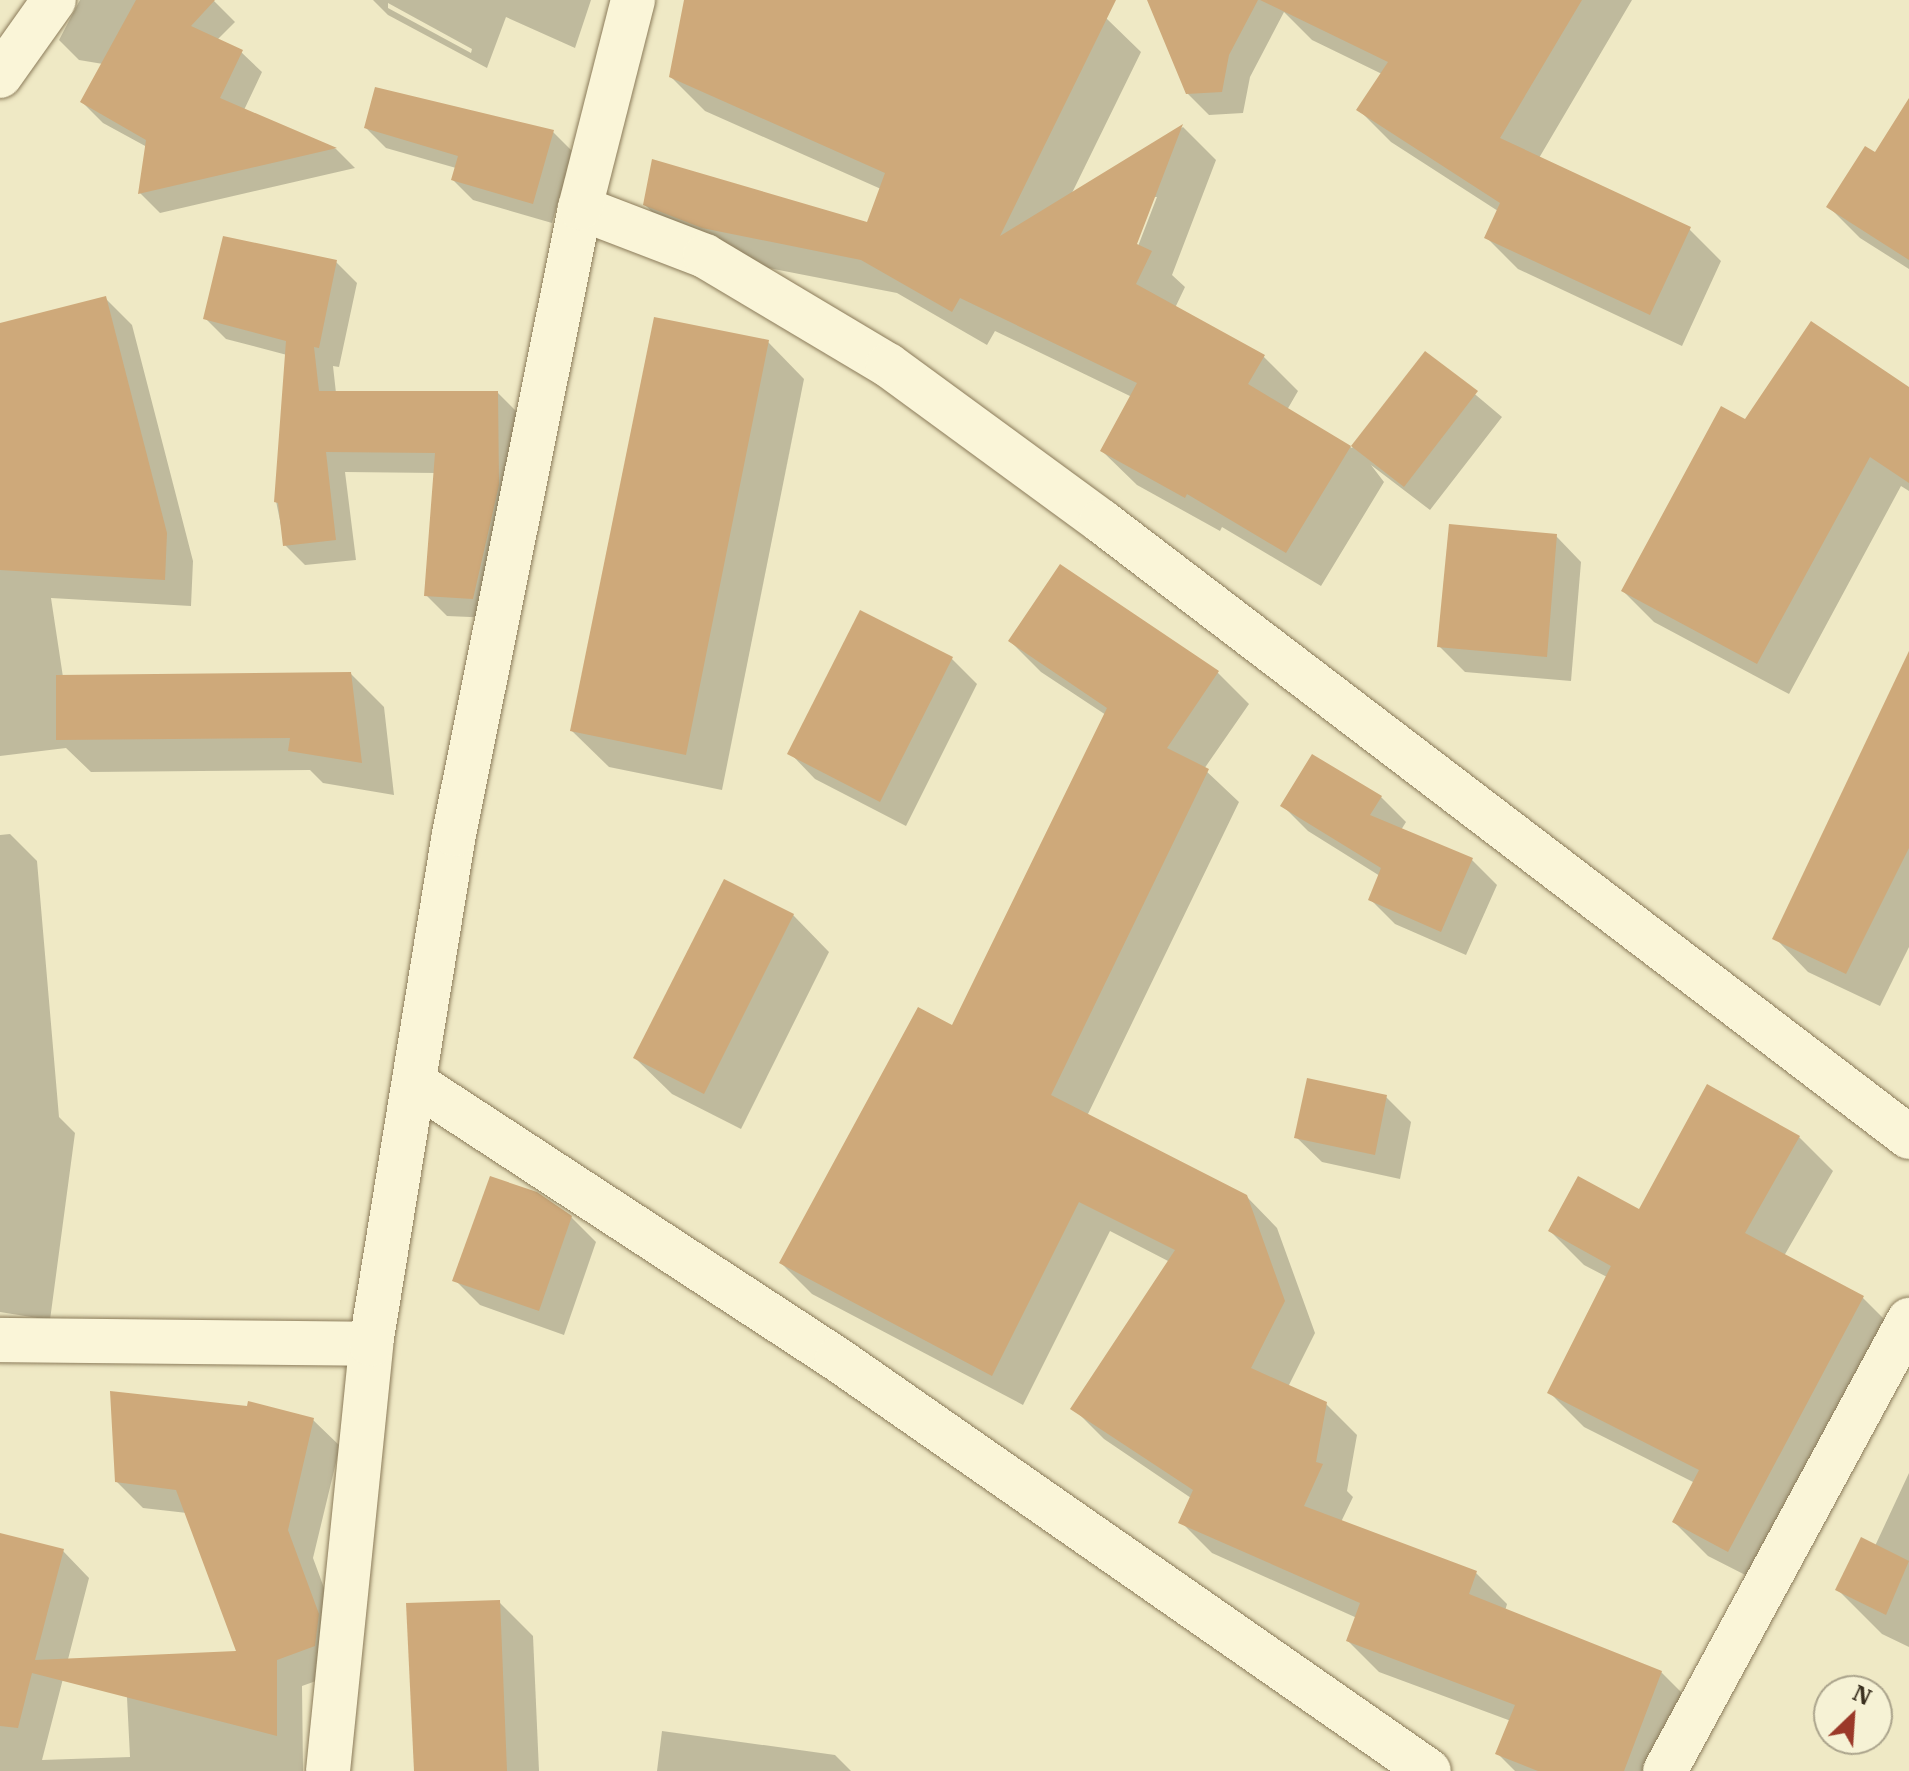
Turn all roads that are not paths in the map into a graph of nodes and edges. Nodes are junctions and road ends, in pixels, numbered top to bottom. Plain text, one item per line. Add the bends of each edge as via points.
1 (54, 0) edge
2 (633, 0) edge
3 (0, 76) edge
4 (580, 208) junction
5 (415, 1083) junction
6 (1909, 1137) edge
7 (1909, 1320) edge
8 (0, 1340) edge
9 (371, 1344) junction
10 (328, 1771) edge
11 (1429, 1771) edge
12 (1665, 1771) edge

1 - 3 street
2 - 4 street
4 - 5 street via 454,834
4 - 6 street via 705,256 888,365
5 - 9 street
5 - 11 street via 837,1359
7 - 12 street
8 - 9 street
9 - 10 street

